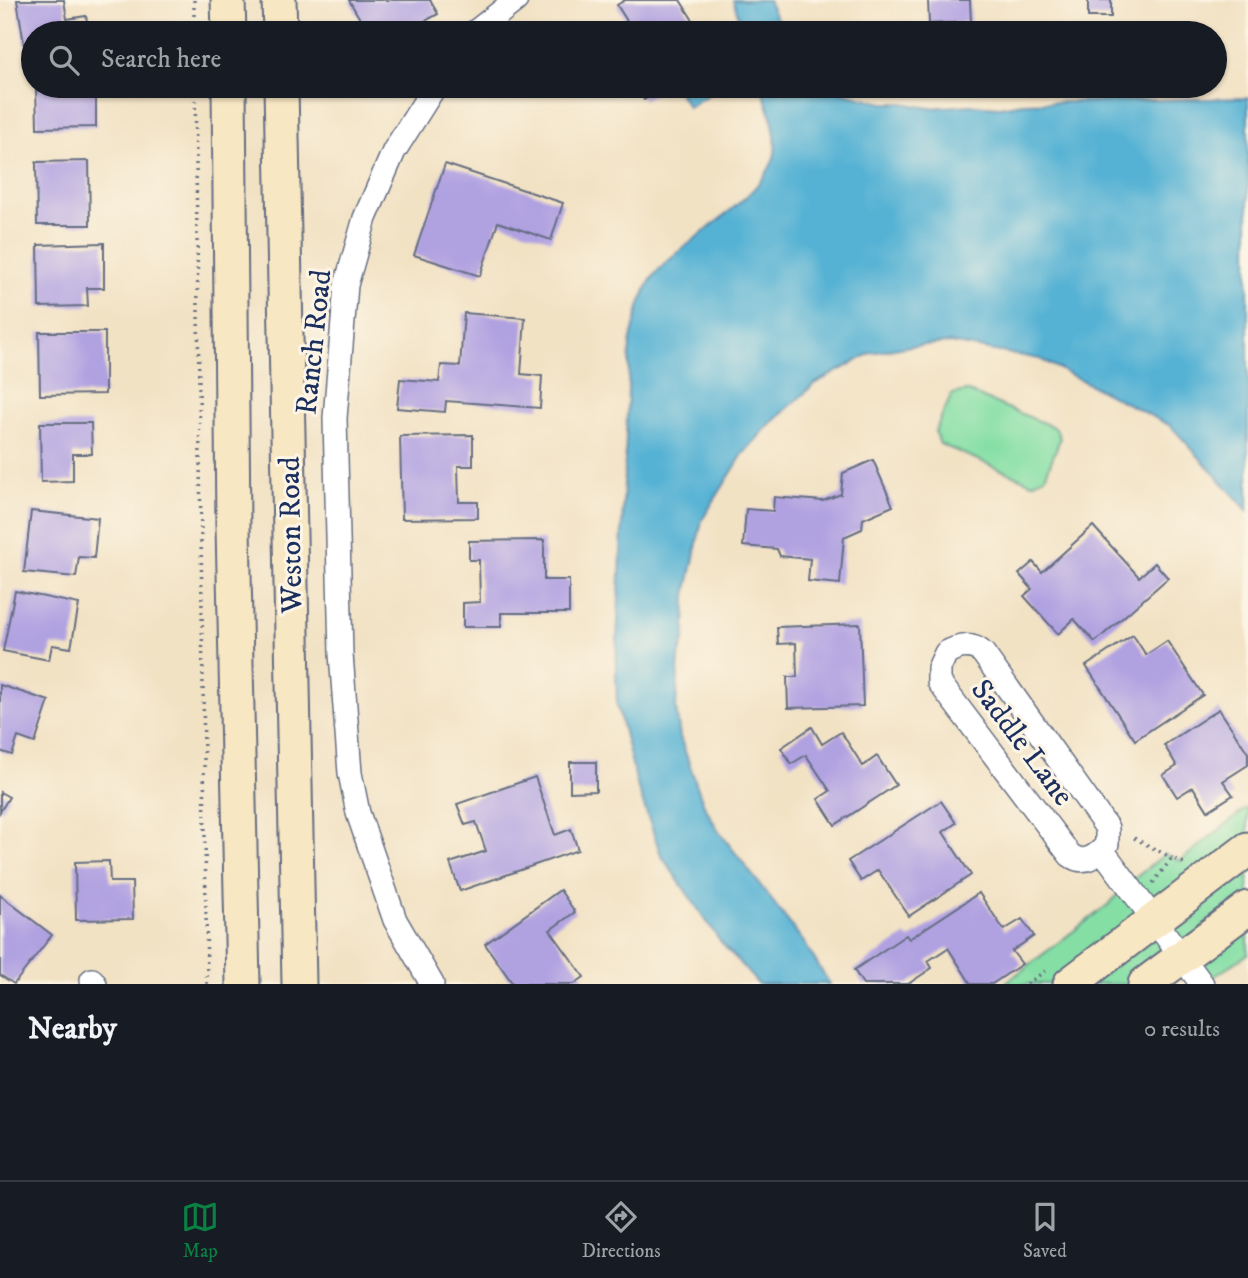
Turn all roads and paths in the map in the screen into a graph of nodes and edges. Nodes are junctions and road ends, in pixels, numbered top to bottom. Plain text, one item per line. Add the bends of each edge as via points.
1 (194, 0) edge
2 (228, 0) edge
3 (279, 0) edge
4 (516, 0) edge
5 (194, 21) edge
6 (229, 21) edge
7 (280, 21) edge
8 (489, 21) edge
9 (195, 98) edge
10 (229, 98) edge
11 (281, 98) edge
12 (427, 98) edge
13 (1133, 838) dead end
14 (1248, 849) edge
15 (1102, 850) junction
16 (1171, 858) dead end
17 (1248, 908) edge
18 (1155, 920) junction
19 (1182, 956) junction
20 (207, 984) edge
21 (243, 984) edge
22 (299, 984) edge
23 (432, 984) edge
24 (1070, 984) edge
25 (1145, 984) edge
26 (1202, 984) edge

1 - 5 path
2 - 6 main road
3 - 7 main road
4 - 8 street
9 - 20 path
10 - 21 main road, Weston Road
11 - 22 main road, Weston Road
12 - 23 street, Ranch Road via 394,151 365,218 345,285 335,418 341,654 350,773 358,813 395,920
13 - 16 path
14 - 18 main road
15 - 15 street, Saddle Lane via 1107,844 1107,828 983,653 967,646 946,653 939,682 1070,855 1089,860
15 - 18 street
17 - 19 main road
18 - 19 street
18 - 24 main road
19 - 25 main road
19 - 26 street

